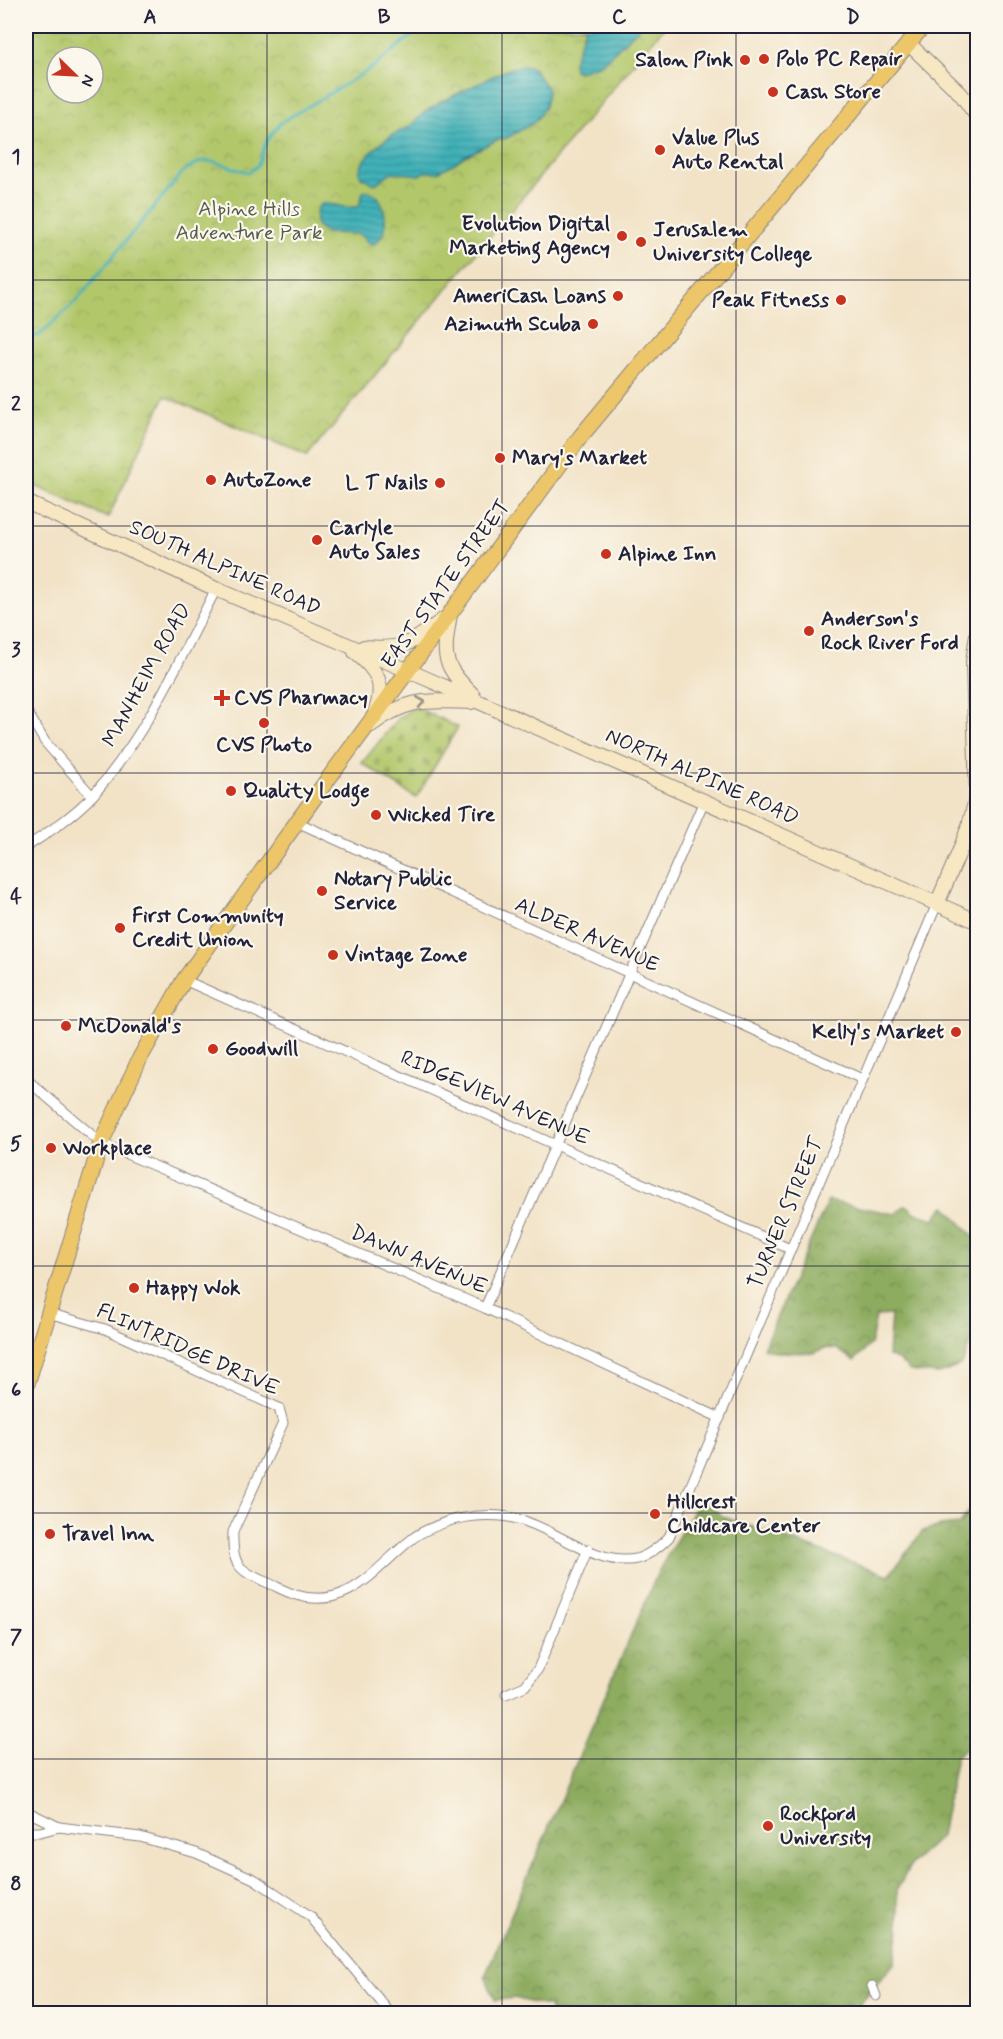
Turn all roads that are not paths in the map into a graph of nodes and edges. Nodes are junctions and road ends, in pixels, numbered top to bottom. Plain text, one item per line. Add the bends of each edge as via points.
1 (923, 26) edge
2 (908, 43) junction
3 (978, 118) edge
4 (26, 502) edge
5 (216, 589) junction
6 (450, 614) junction
7 (978, 628) edge
8 (347, 645) junction
9 (409, 671) junction
10 (479, 702) junction
11 (26, 710) edge
12 (369, 726) junction
13 (92, 796) junction
14 (704, 801) junction
15 (297, 822) junction
16 (26, 847) edge
17 (937, 904) junction
18 (978, 922) edge
19 (628, 974) junction
20 (184, 980) junction
21 (26, 1079) edge
22 (862, 1079) junction
23 (101, 1143) junction
24 (556, 1145) junction
25 (790, 1249) junction
26 (485, 1308) junction
27 (48, 1313) junction
28 (26, 1387) edge
29 (720, 1418) junction
30 (669, 1537) joint
31 (588, 1549) junction
32 (506, 1694) dead end
33 (26, 1811) edge
34 (59, 1827) junction
35 (26, 1832) edge
36 (872, 1986) dead end
37 (876, 1996) dead end
38 (391, 2013) edge

1 - 2 main road, EAST STATE STREET
2 - 3 main road via 961,94
2 - 6 main road, EAST STATE STREET via 581,436
4 - 5 main road, SOUTH ALPINE ROAD
5 - 8 main road, SOUTH ALPINE ROAD
5 - 13 street, MANHEIM ROAD via 146,722
6 - 8 main road via 404,646 384,649
6 - 9 main road, EAST STATE STREET
6 - 10 main road via 447,664
7 - 17 main road via 972,662 977,795 969,826
8 - 9 main road, SOUTH ALPINE ROAD
8 - 12 main road via 372,668 381,685
9 - 10 main road, NORTH ALPINE ROAD
9 - 12 main road, EAST STATE STREET
12 -> 10 main road via 388,712 423,701
10 - 14 main road, NORTH ALPINE ROAD
11 - 13 street via 45,742
12 - 15 main road, EAST STATE STREET
13 - 16 street, MANHEIM ROAD
14 - 17 main road, NORTH ALPINE ROAD
14 - 19 street
15 - 19 street, ALDER AVENUE
15 - 20 main road, EAST STATE STREET
17 - 18 main road, NORTH ALPINE ROAD
17 - 22 street, TURNER STREET
19 - 22 street, ALDER AVENUE
19 - 24 street
20 - 23 main road, EAST STATE STREET via 140,1058
20 - 24 street, RIDGEVIEW AVENUE
21 - 23 street, DAWN AVENUE
22 - 25 street, TURNER STREET
23 - 26 street, DAWN AVENUE
23 - 27 main road, EAST STATE STREET
24 - 25 street, RIDGEVIEW AVENUE
24 - 26 street
25 - 29 street, TURNER STREET
26 - 29 street, DAWN AVENUE
27 - 28 main road, EAST STATE STREET
27 - 31 street, FLINTRIDGE DRIVE via 105,1329 279,1408 283,1423 233,1532 236,1563 247,1574 296,1595 315,1598 339,1594 357,1588 414,1537 469,1517 521,1520
29 - 30 street, TURNER STREET
30 - 31 street, FLINTRIDGE DRIVE via 654,1551 636,1559 612,1560
31 - 32 street via 538,1669 525,1686
33 - 34 street
34 - 35 street
34 - 38 street via 140,1838 196,1853 254,1879 310,1916
36 - 37 street

